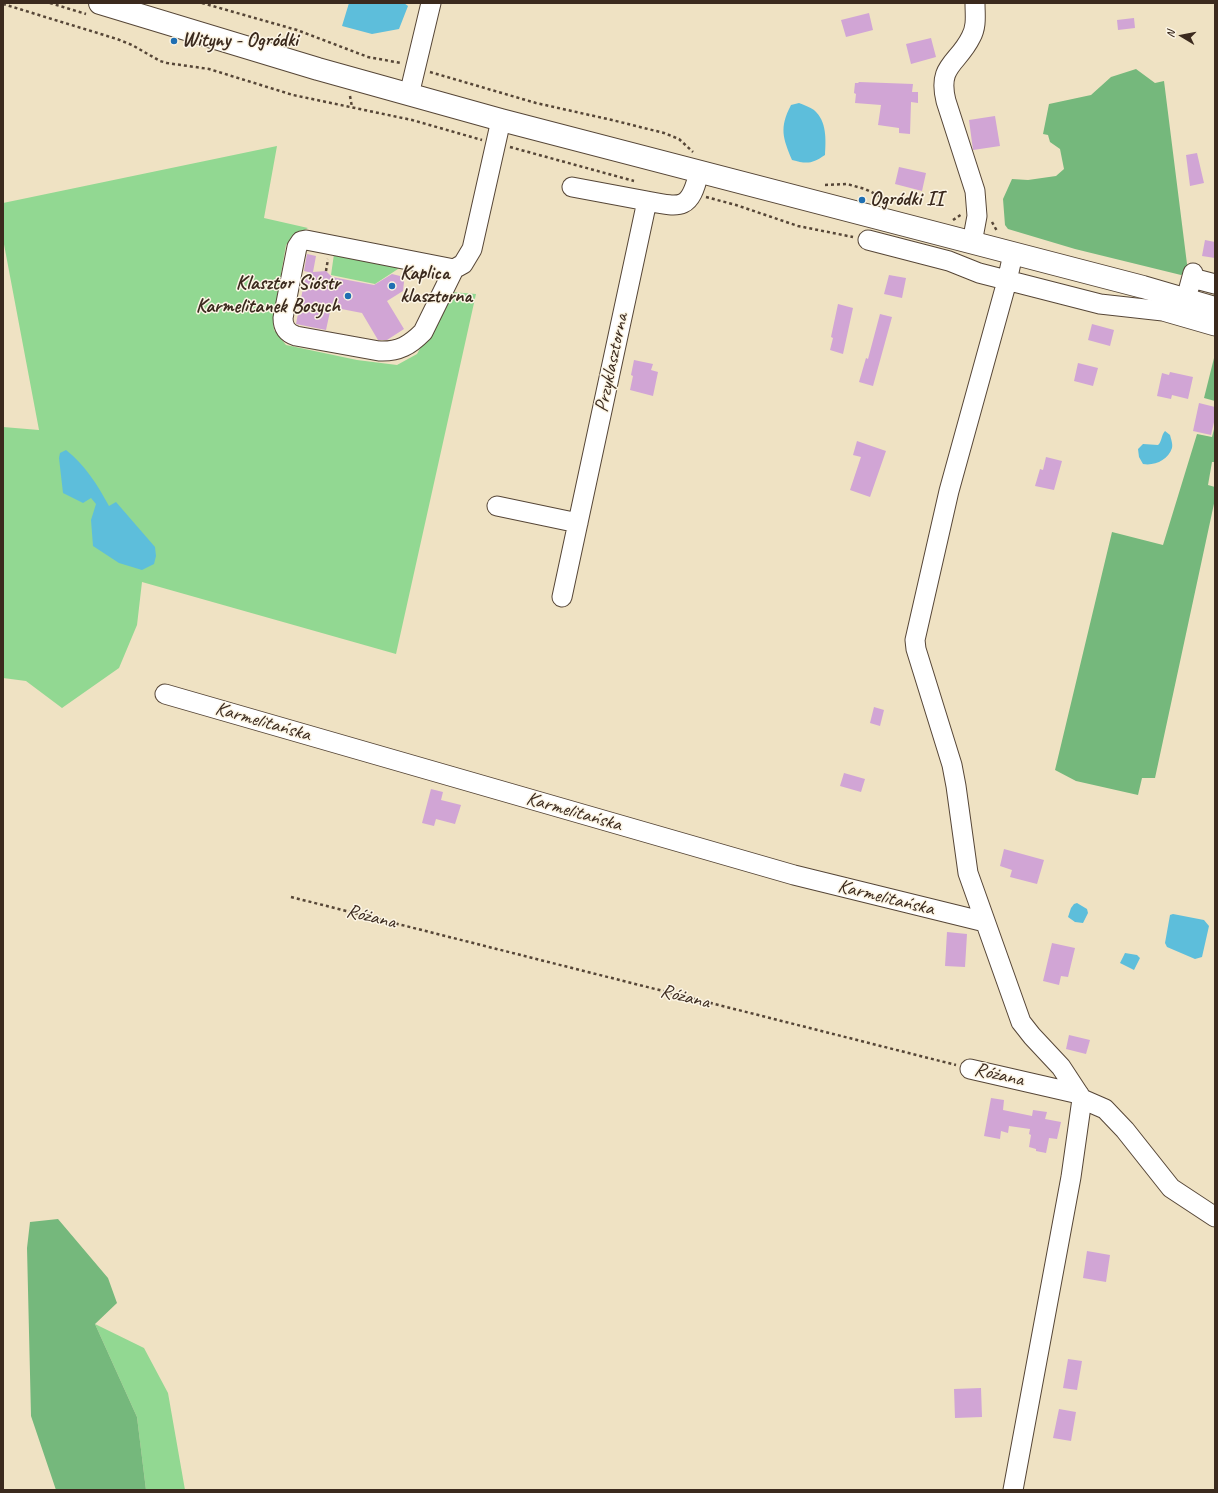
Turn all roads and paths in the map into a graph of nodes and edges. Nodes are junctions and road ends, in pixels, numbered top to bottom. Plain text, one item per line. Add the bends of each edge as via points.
1 (100, 3) edge
2 (202, 3) edge
3 (431, 3) edge
4 (975, 3) edge
5 (3, 4) edge
6 (417, 68) junction
7 (409, 95) junction
8 (501, 120) junction
9 (496, 144) junction
10 (698, 163) junction
11 (636, 182) dead end
12 (824, 186) dead end
13 (572, 187) dead end
14 (693, 195) junction
15 (886, 200) dead end
16 (647, 201) junction
17 (868, 240) joint
18 (972, 244) junction
19 (1013, 254) junction
20 (454, 268) junction
21 (1007, 281) junction
22 (1215, 284) edge
23 (1186, 299) junction
24 (1215, 308) edge
25 (1215, 326) edge
26 (497, 506) dead end
27 (578, 523) junction
28 (562, 597) dead end
29 (165, 694) dead end
30 (291, 897) dead end
31 (985, 922) junction
32 (970, 1069) joint
33 (1081, 1097) junction
34 (1215, 1217) edge
35 (1013, 1490) edge

1 - 7 main road
2 - 6 path via 297,30 368,57
3 - 6 street
4 - 18 street via 976,24 971,38 945,75 944,82 946,101 976,191 977,216
5 - 9 path via 117,39 160,61 209,69 293,95 412,120
6 - 7 street
6 - 10 path via 536,103 664,133 679,139
7 - 8 main road
8 - 9 street
8 - 10 main road
9 - 11 path
9 - 20 street via 472,249 463,264
10 - 14 street
10 - 18 main road
12 - 15 path via 847,184
13 - 16 street
14 - 16 street via 685,202 674,206
14 - 17 path via 736,205 798,226
16 - 27 street, Przyklasztorna
17 - 21 street via 949,261
18 - 19 main road
19 - 21 street
19 - 23 main road
20 - 20 street via 301,241 297,247 283,324 290,334 296,336 390,352 401,348 423,332
21 - 25 street via 1100,304 1163,312
21 - 31 street via 950,491 915,640 952,765 968,873
22 - 23 street via 1192,276
23 - 24 main road
26 - 27 street
27 - 28 street, Przyklasztorna
29 - 31 street, Karmelitańska via 794,875
30 - 32 path, Różana
31 - 33 street via 1021,1022 1061,1067
32 - 33 street, Różana
33 - 34 street, Różana via 1105,1109 1171,1188
33 - 35 street via 1071,1177

